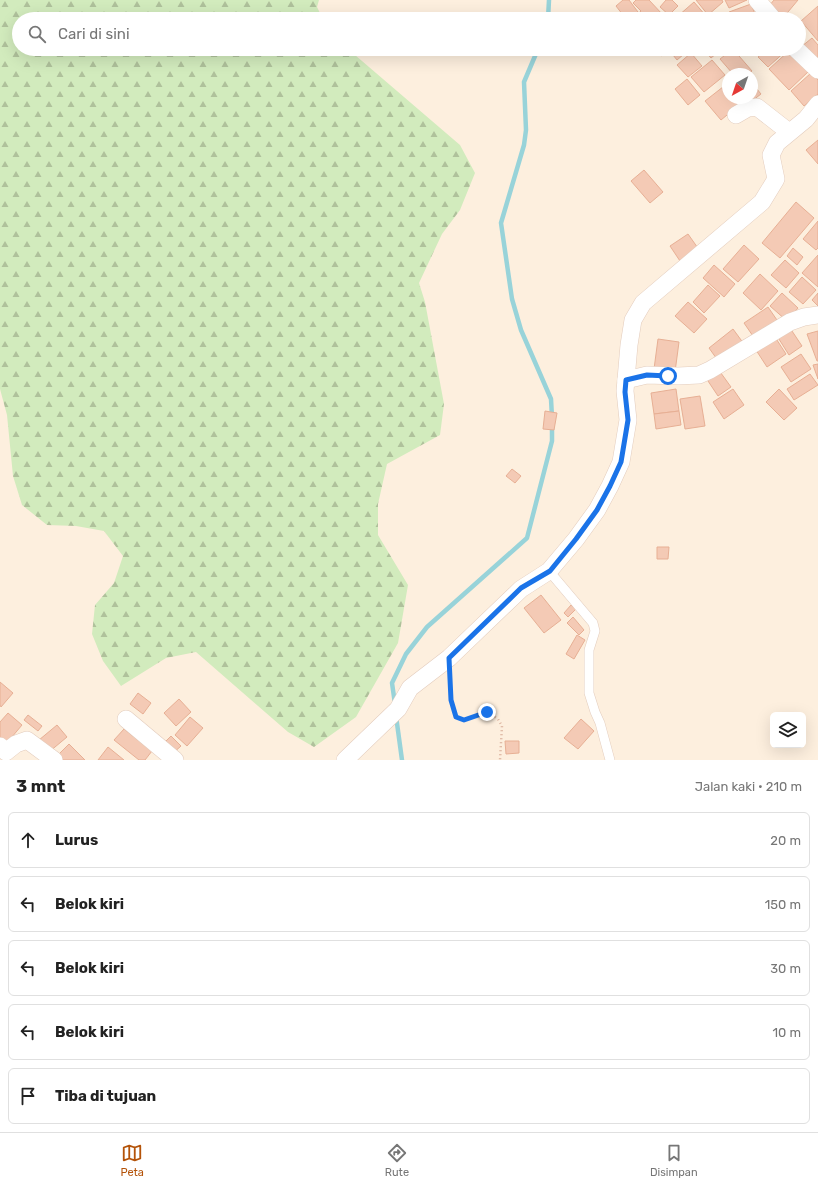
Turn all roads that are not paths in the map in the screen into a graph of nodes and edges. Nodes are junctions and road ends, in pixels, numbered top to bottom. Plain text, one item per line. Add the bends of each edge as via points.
1 (757, 0) edge
2 (767, 12) edge
3 (803, 56) edge
4 (818, 70) edge
5 (818, 104) edge
6 (736, 115) dead end
7 (789, 132) junction
8 (818, 315) edge
9 (626, 380) junction
10 (550, 571) junction
11 (126, 718) dead end
12 (0, 746) edge
13 (609, 757) edge
14 (54, 760) edge
15 (174, 760) edge
16 (345, 760) edge

1 - 2 street
3 - 4 street
5 - 7 street via 806,119
6 - 7 street via 748,108 757,107
7 - 9 street via 777,143 771,155 776,179 762,202 643,303 633,320
8 - 9 street via 790,322 699,375 647,375
9 - 10 street via 628,420 621,462 597,510
10 - 13 lane via 593,623 595,631 589,650 589,693
10 - 16 street via 521,588 449,658 410,688 398,709
11 - 15 street
12 - 14 street via 6,752 27,740

